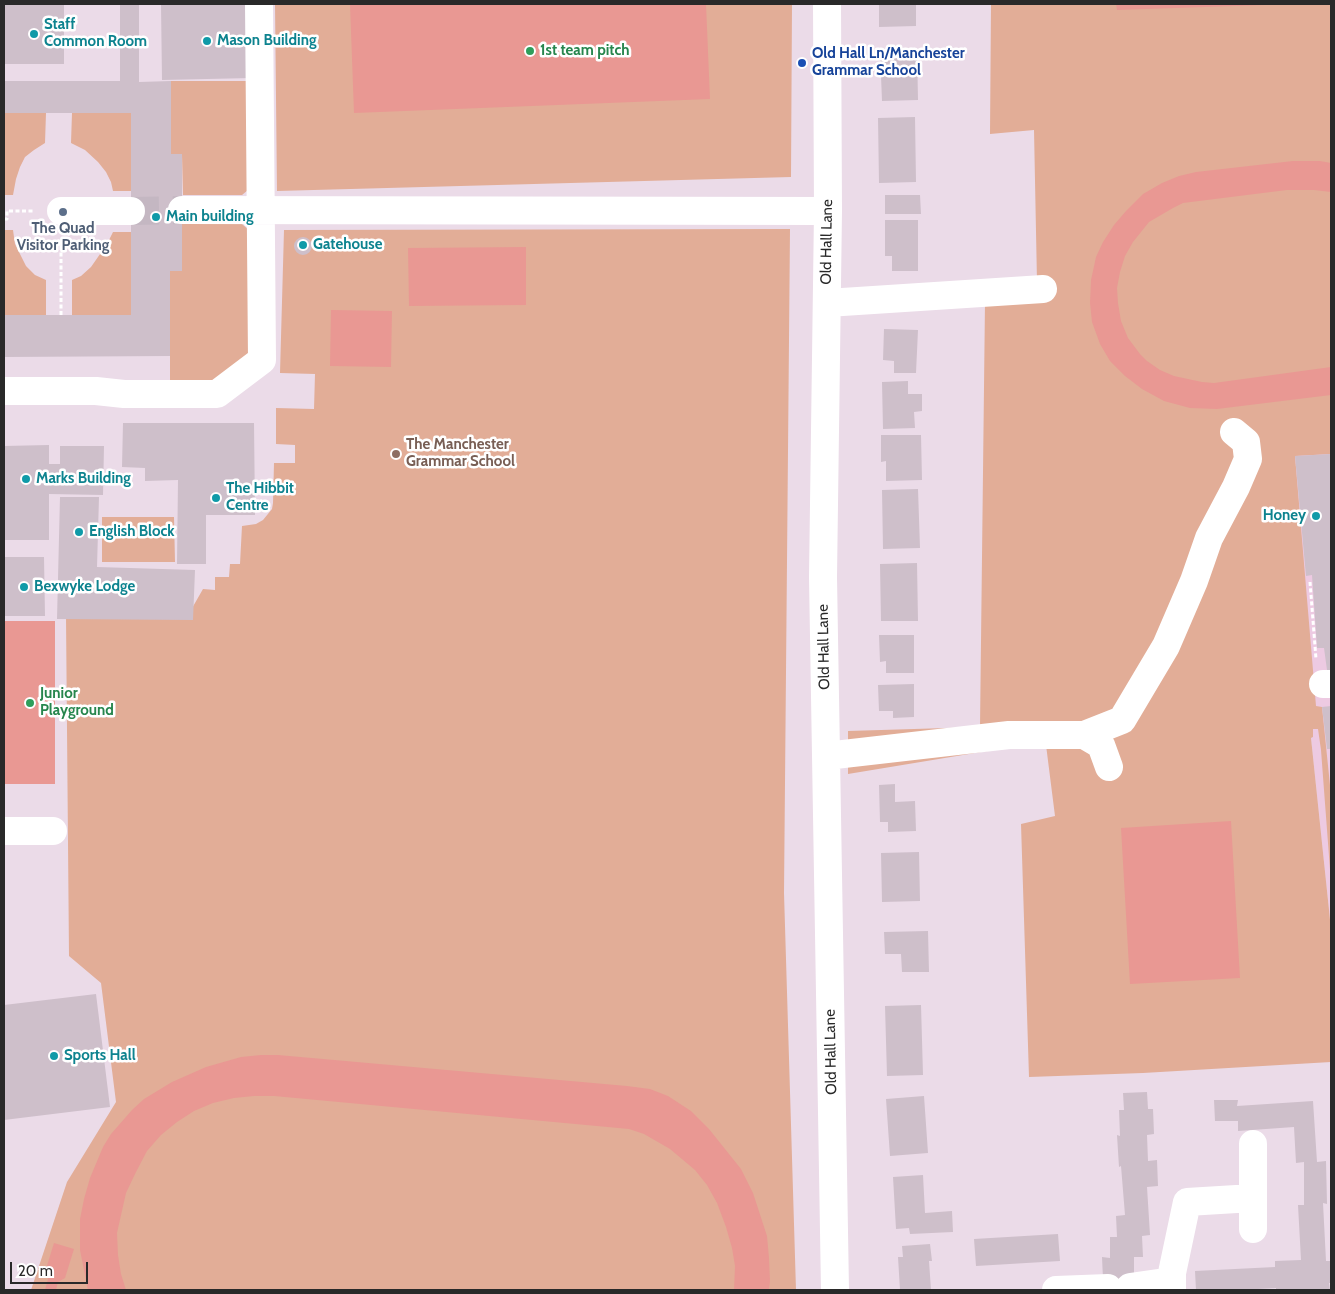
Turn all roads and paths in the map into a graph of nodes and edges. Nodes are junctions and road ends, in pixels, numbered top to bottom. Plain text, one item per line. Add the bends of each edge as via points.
1 (259, 4) edge
2 (827, 4) edge
3 (182, 210) tunnel mouth
4 (261, 210) junction
5 (61, 211) junction
6 (131, 211) tunnel mouth
7 (828, 211) junction
8 (4, 219) edge
9 (1043, 288) dead end
10 (827, 303) junction
11 (61, 315) dead end
12 (4, 391) edge
13 (1234, 432) dead end
14 (1310, 582) dead end
15 (1327, 684) edge
16 (1084, 735) junction
17 (826, 756) junction
18 (1109, 767) dead end
19 (4, 831) edge
20 (53, 831) dead end
21 (1253, 1144) dead end
22 (1253, 1198) junction
23 (1253, 1229) dead end
24 (1172, 1286) edge
25 (835, 1290) edge
26 (1056, 1290) edge

1 - 4 street
2 - 7 street, Old Hall Lane
3 - 4 street
4 - 7 street
4 - 12 street via 262,360 217,394
5 - 6 street
5 - 8 path via 7,211 7,219
5 - 11 path
7 - 10 street, Old Hall Lane
9 - 10 street
10 - 17 street, Old Hall Lane via 822,577
13 - 16 street via 1246,442 1248,459 1209,538 1166,646 1122,720
14 - 15 path via 1317,678 1320,683
16 - 17 street via 1009,735
16 - 18 street via 1101,745
17 - 25 street, Old Hall Lane
19 - 20 street
21 - 22 street
22 - 23 street
22 - 24 street via 1188,1202
24 - 26 street

